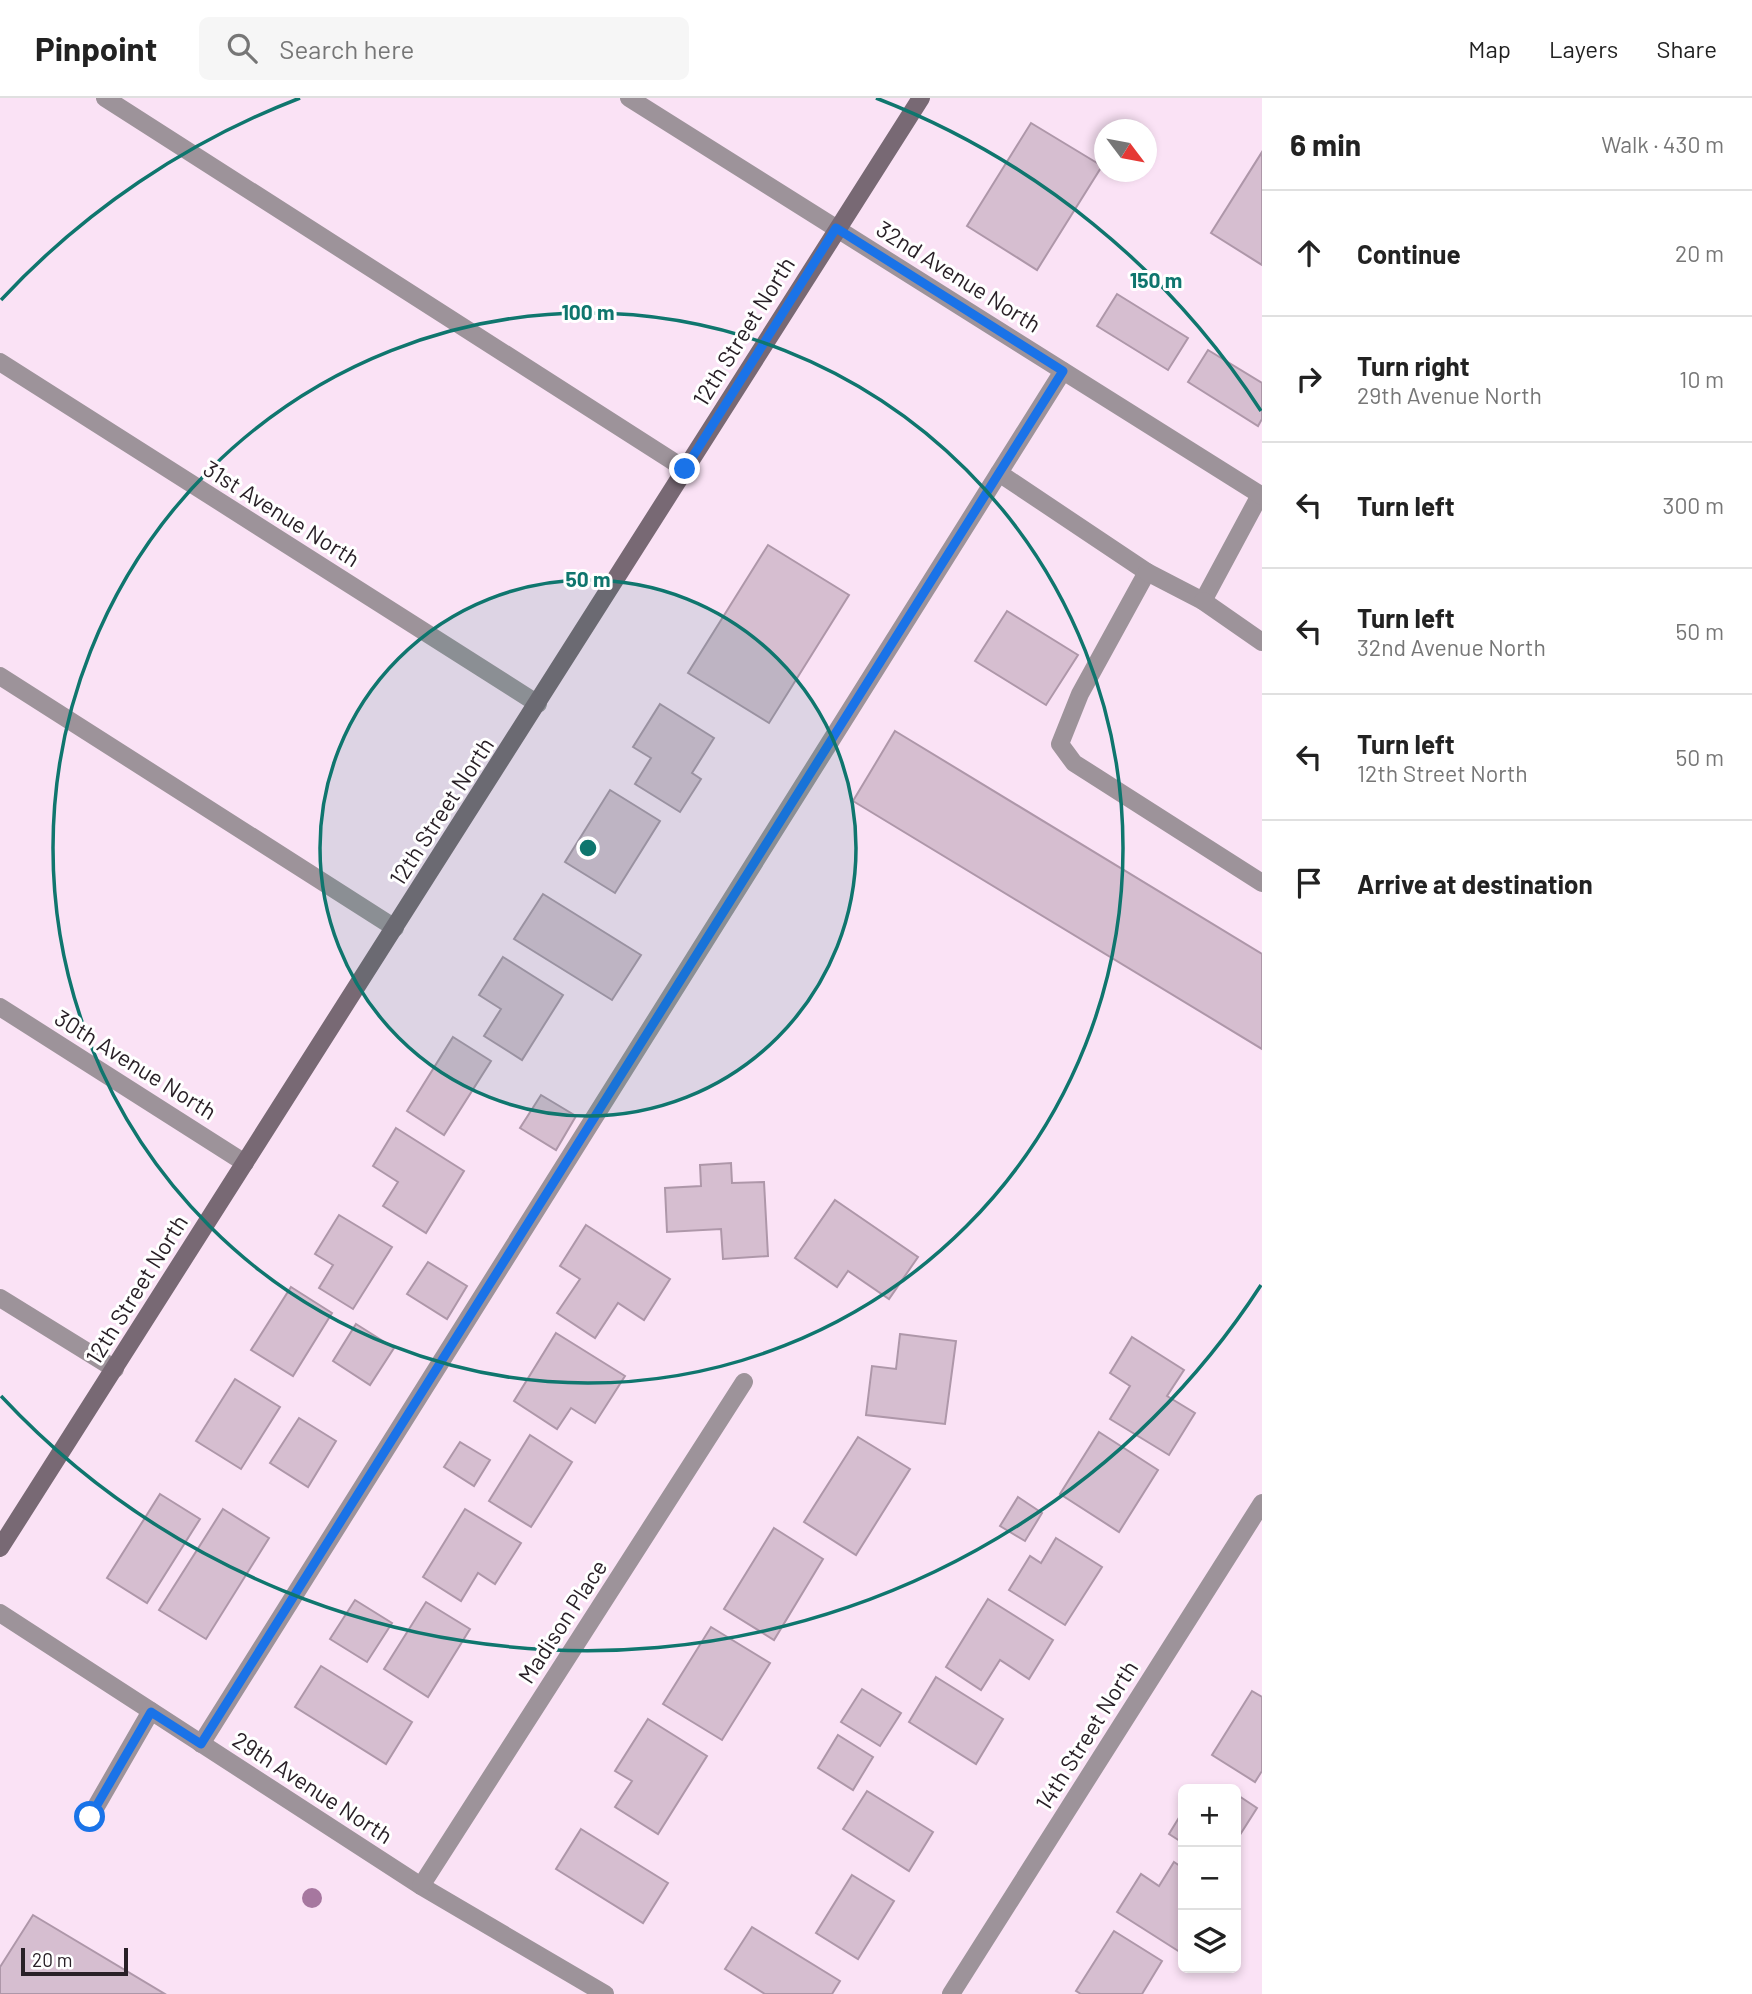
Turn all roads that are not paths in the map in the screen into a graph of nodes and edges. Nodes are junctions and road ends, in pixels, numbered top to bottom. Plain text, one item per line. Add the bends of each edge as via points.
1 (105, 98) edge
2 (629, 98) edge
3 (921, 98) edge
4 (836, 228) junction
5 (0, 362) edge
6 (1063, 371) junction
7 (685, 469) junction
8 (999, 473) junction
9 (1261, 496) edge
10 (1147, 572) junction
11 (1203, 601) junction
12 (1262, 642) edge
13 (0, 676) edge
14 (538, 704) junction
15 (1262, 883) edge
16 (395, 928) junction
17 (0, 1007) edge
18 (245, 1163) junction
19 (0, 1298) edge
20 (115, 1369) junction
21 (744, 1382) dead end
22 (1262, 1503) edge
23 (0, 1548) edge
24 (0, 1613) edge
25 (151, 1712) junction
26 (201, 1744) junction
27 (90, 1817) dead end
28 (421, 1886) junction
29 (605, 1994) edge
30 (951, 1994) edge

1 - 7 street
2 - 4 street, 32nd Avenue North
3 - 4 street, 12th Street North
4 - 6 street, 32nd Avenue North
4 - 7 street, 12th Street North
5 - 14 street, 31st Avenue North
6 - 8 street
6 - 9 street, 32nd Avenue North
7 - 14 street, 12th Street North
8 - 10 street
8 - 26 street
9 - 11 street
10 - 11 street
10 - 15 street via 1080,694 1059,744 1074,763
11 - 12 street
13 - 16 street
14 - 16 street, 12th Street North
16 - 18 street, 12th Street North
17 - 18 street, 30th Avenue North
18 - 20 street, 12th Street North
19 - 20 street
20 - 23 street, 12th Street North
21 - 28 street, Madison Place
22 - 30 street, 14th Street North
24 - 25 street, 29th Avenue North
25 - 26 street, 29th Avenue North
25 - 27 street
26 - 28 street, 29th Avenue North
28 - 29 street, 29th Avenue North

